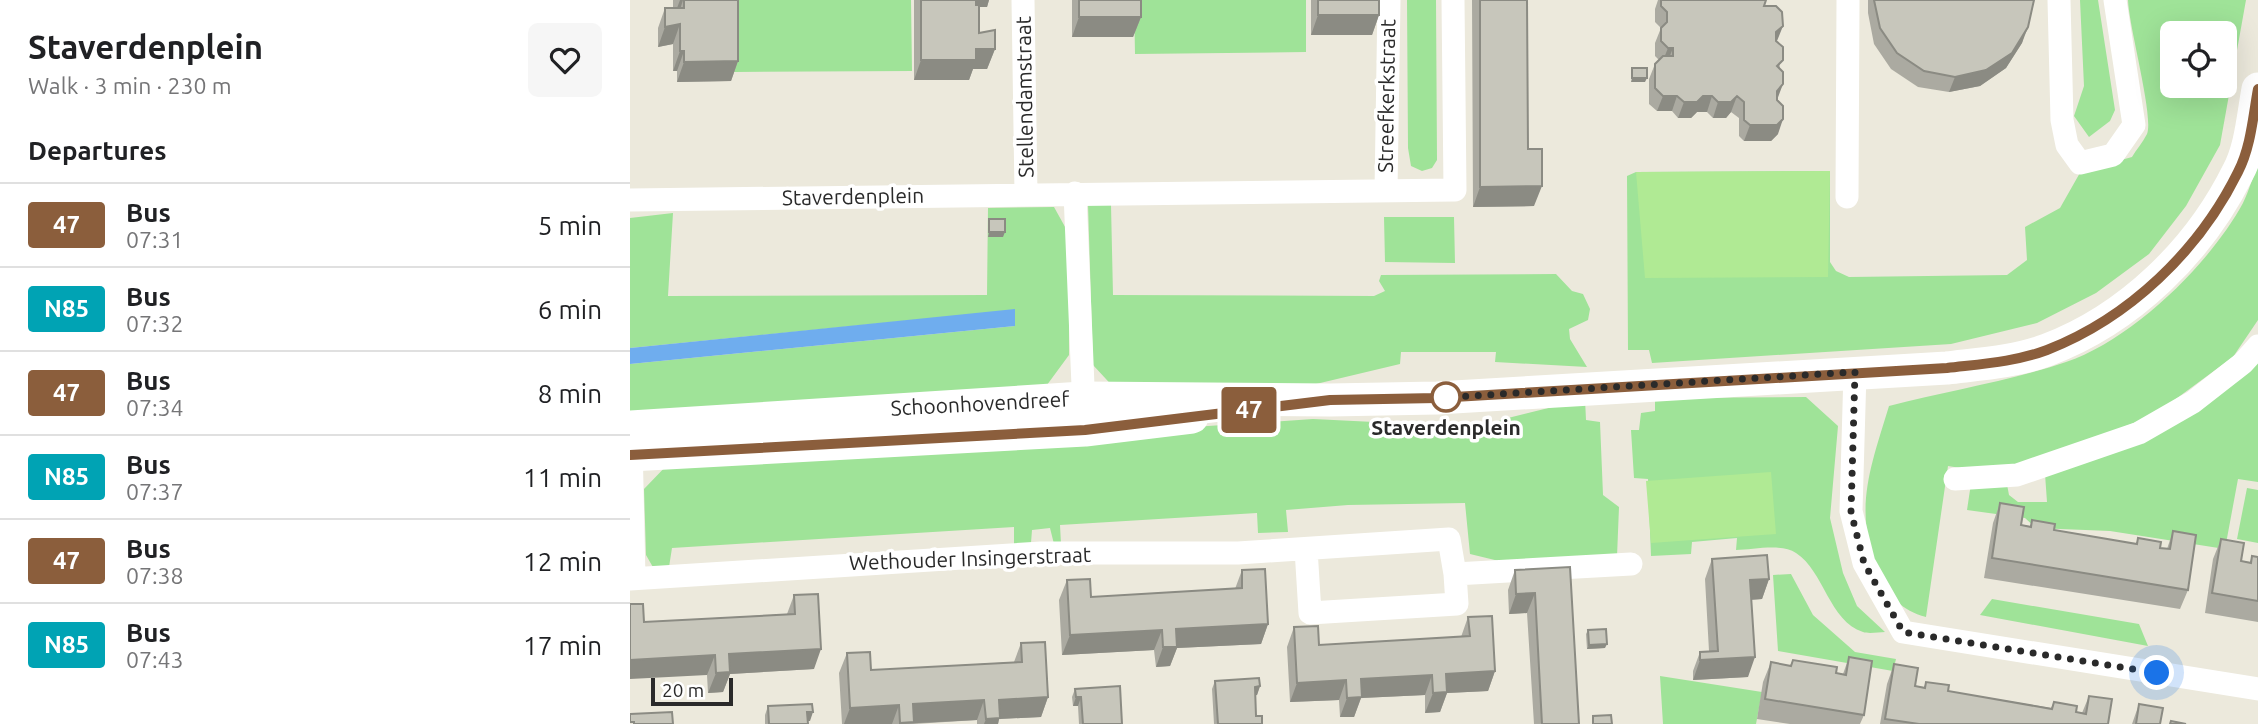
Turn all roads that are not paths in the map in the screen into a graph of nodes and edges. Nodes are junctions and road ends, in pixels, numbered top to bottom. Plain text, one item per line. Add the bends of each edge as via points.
1 (1023, 0) edge
2 (1389, 0) edge
3 (1453, 0) edge
4 (1848, 0) edge
5 (2059, 0) edge
6 (2115, 0) edge
7 (2258, 89) edge
8 (1386, 191) junction
9 (1075, 193) junction
10 (1026, 194) junction
11 (1847, 197) dead end
12 (630, 200) edge
13 (2258, 346) edge
14 (1855, 372) junction
15 (1084, 414) junction
16 (631, 441) edge
17 (1955, 479) dead end
18 (1306, 549) junction
19 (1631, 564) dead end
20 (1455, 574) junction
21 (632, 578) edge
22 (2258, 689) edge

1 - 10 street, Stellendamstraat
2 - 8 street, Streefkerkstraat
3 - 8 street, Staverdenplein via 1455,190
4 - 11 street
5 - 6 street via 2062,120 2067,145 2080,163 2113,155 2134,125
7 - 14 street, Schoonhovendreef via 2239,171 2184,252 2153,286 2076,337 2023,357 1947,368
8 - 9 street, Staverdenplein
9 - 10 street, Staverdenplein
9 - 15 street
10 - 12 street, Staverdenplein
13 - 17 street via 2193,402 2138,433 2017,475
14 - 15 street, Schoonhovendreef
14 - 22 street via 1851,512 1864,563 1903,632
15 - 16 street, Schoonhovendreef
16 - 21 street, Wethouder Insingerstraat
18 - 20 street, Wethouder Insingerstraat via 1450,539
18 - 20 street, Wethouder Insingerstraat via 1310,613 1457,604
18 - 21 street, Wethouder Insingerstraat via 1041,553
19 - 20 street

